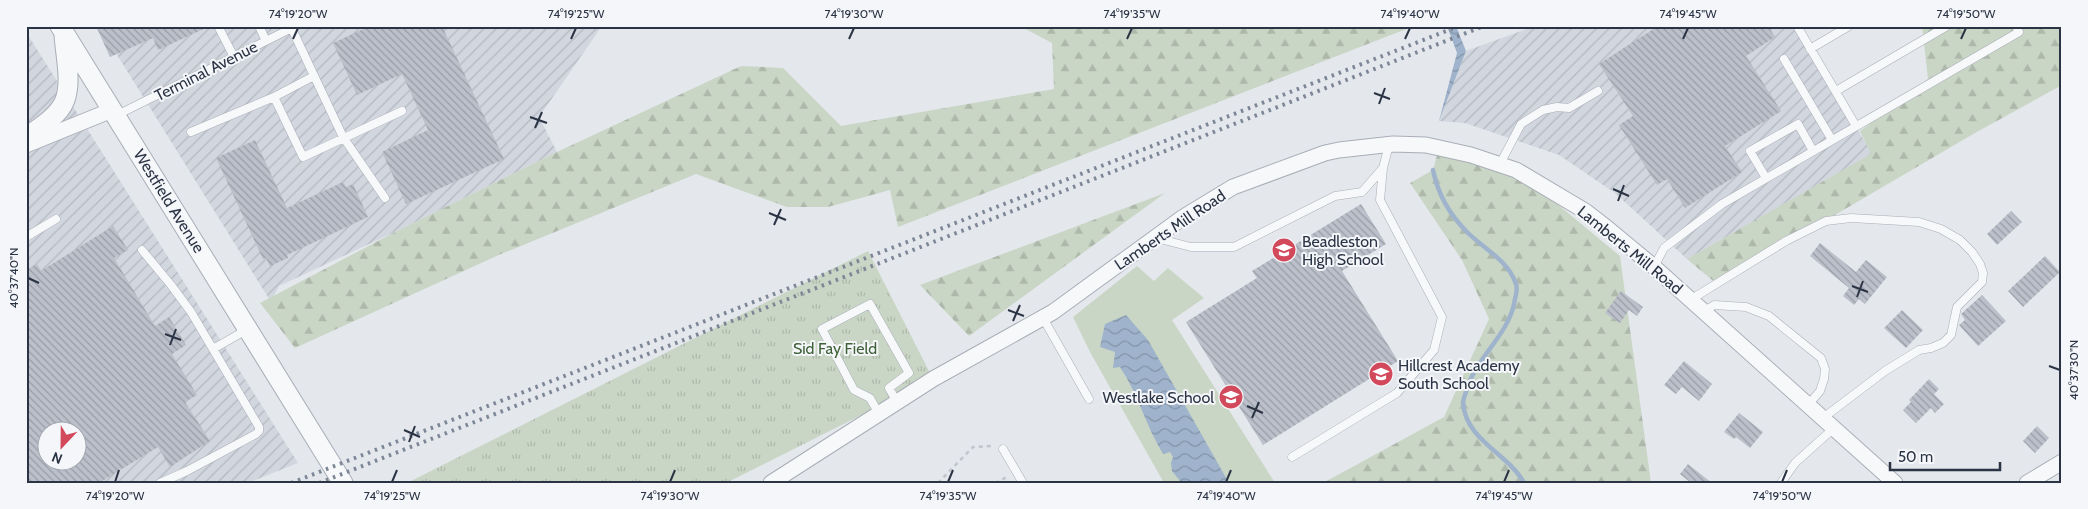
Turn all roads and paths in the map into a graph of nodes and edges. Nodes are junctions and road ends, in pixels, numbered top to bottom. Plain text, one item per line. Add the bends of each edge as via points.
1 (218, 26) edge
2 (259, 26) edge
3 (1797, 26) edge
4 (1849, 26) edge
5 (1947, 26) edge
6 (2016, 26) edge
7 (294, 27) edge
8 (62, 30) edge
9 (266, 41) junction
10 (1810, 49) junction
11 (234, 57) junction
12 (1784, 59) dead end
13 (314, 76) junction
14 (1598, 91) dead end
15 (1836, 91) junction
16 (274, 97) junction
17 (402, 111) dead end
18 (114, 113) junction
19 (1856, 126) junction
20 (191, 132) dead end
21 (26, 137) edge
22 (344, 137) junction
23 (1832, 140) junction
24 (26, 145) edge
25 (1389, 145) junction
26 (1814, 151) junction
27 (1500, 164) junction
28 (1383, 168) junction
29 (1766, 178) junction
30 (385, 198) dead end
31 (56, 219) dead end
32 (26, 237) edge
33 (1156, 238) junction
34 (142, 250) dead end
35 (1654, 267) junction
36 (1690, 300) junction
37 (1704, 312) junction
38 (1043, 318) junction
39 (248, 329) junction
40 (213, 349) junction
41 (1089, 399) dead end
42 (897, 402) junction
43 (1808, 405) junction
44 (879, 414) junction
45 (1828, 423) junction
46 (994, 446) dead end
47 (1004, 449) dead end
48 (1292, 457) dead end
49 (2062, 462) edge
50 (1010, 475) dead end
51 (160, 483) edge
52 (343, 483) edge
53 (771, 483) edge
54 (938, 483) edge
55 (995, 483) edge
56 (1023, 483) edge
57 (1781, 483) edge
58 (1895, 483) edge
59 (2027, 483) edge

1 - 11 lane
2 - 9 lane
3 - 10 lane
4 - 10 lane
5 - 15 lane
6 - 19 lane via 2019,32
7 - 9 lane, Terminal Avenue
7 - 13 lane
8 - 18 street, Westfield Avenue
8 - 21 street via 67,75 65,101 46,123
9 - 11 lane, Terminal Avenue
10 - 15 lane
11 - 18 lane, Terminal Avenue
12 - 23 lane
13 - 16 lane
13 - 22 lane
14 - 27 lane via 1569,108 1543,110 1521,124
15 - 19 lane
16 - 20 lane
16 - 22 lane via 303,157
17 - 22 lane
18 - 24 street, Terminal Avenue
18 - 39 street, Westfield Avenue
19 - 23 lane
22 - 30 lane
23 - 26 lane
25 - 27 street, Lamberts Mill Road via 1426,145
25 - 28 lane
25 - 33 street, Lamberts Mill Road via 1325,153 1234,187 1182,218
26 - 29 lane
26 - 29 lane via 1798,124 1750,151
27 - 35 street, Lamberts Mill Road via 1585,211
28 - 33 lane via 1362,192 1335,196 1234,247 1191,247
28 - 48 lane via 1380,200 1442,317 1434,350 1397,393
29 - 35 lane via 1722,204 1664,248
31 - 32 lane
33 - 38 street, Lamberts Mill Road
34 - 40 lane via 176,292
35 - 36 street, Lamberts Mill Road
36 - 37 street, Lamberts Mill Road
36 - 45 lane via 1786,241 1826,221 1882,218 1919,222 1960,240 1972,252 1983,273 1982,282 1957,307 1951,335 1943,343 1919,350 1885,371
37 - 43 street, Lamberts Mill Road
37 - 43 lane via 1714,305 1746,307 1769,316 1821,358 1824,379 1820,391
38 - 41 lane
38 - 42 street, Lamberts Mill Road
39 - 40 lane
39 - 52 street, Westfield Avenue
40 - 51 lane via 259,431
42 - 44 street, Lamberts Mill Road
42 - 44 lane via 889,388 908,373 870,304 822,329 854,390 870,398
43 - 45 street, Lamberts Mill Road
44 - 53 street, Lamberts Mill Road
45 - 57 lane
45 - 58 street, Lamberts Mill Road
46 - 54 path via 973,447
47 - 56 lane
49 - 59 street
50 - 55 path

